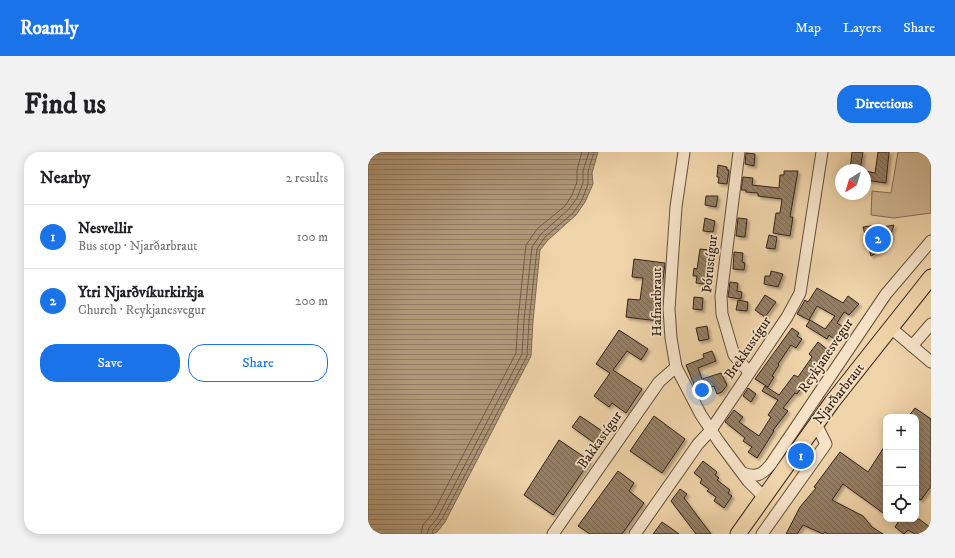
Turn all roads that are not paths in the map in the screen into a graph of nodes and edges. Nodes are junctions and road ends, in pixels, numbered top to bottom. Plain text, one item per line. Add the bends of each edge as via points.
1 (684, 152) edge
2 (739, 152) edge
3 (822, 152) edge
4 (931, 241) edge
5 (931, 278) edge
6 (931, 324) edge
7 (891, 328) junction
8 (912, 346) junction
9 (931, 362) edge
10 (676, 367) junction
11 (750, 372) junction
12 (816, 424) junction
13 (711, 430) junction
14 (742, 473) junction
15 (764, 497) junction
16 (553, 534) edge
17 (635, 534) edge
18 (738, 534) edge
19 (762, 534) edge

1 - 10 street, Hafnarbraut via 676,208 669,309
2 - 11 street, Þórustígur via 721,296 722,314 734,355
3 - 11 street, Brekkustígur via 800,293
4 - 14 street, Reykjanesvegur via 886,294 771,464 758,476
5 - 7 main road, Njarðarbraut
6 - 8 street
7 - 8 street
7 - 12 main road, Njarðarbraut
8 - 9 street
10 - 13 street, Hafnarbraut
10 - 16 street, Bakkastígur via 659,382
11 - 13 street, Brekkustígur
12 - 15 main road, Njarðarbraut
12 - 19 street via 826,444
13 - 14 street, Hafnarbraut
13 - 17 street, Brekkustígur via 698,444
14 - 15 street, Hafnarbraut
15 - 18 main road, Njarðarbraut

